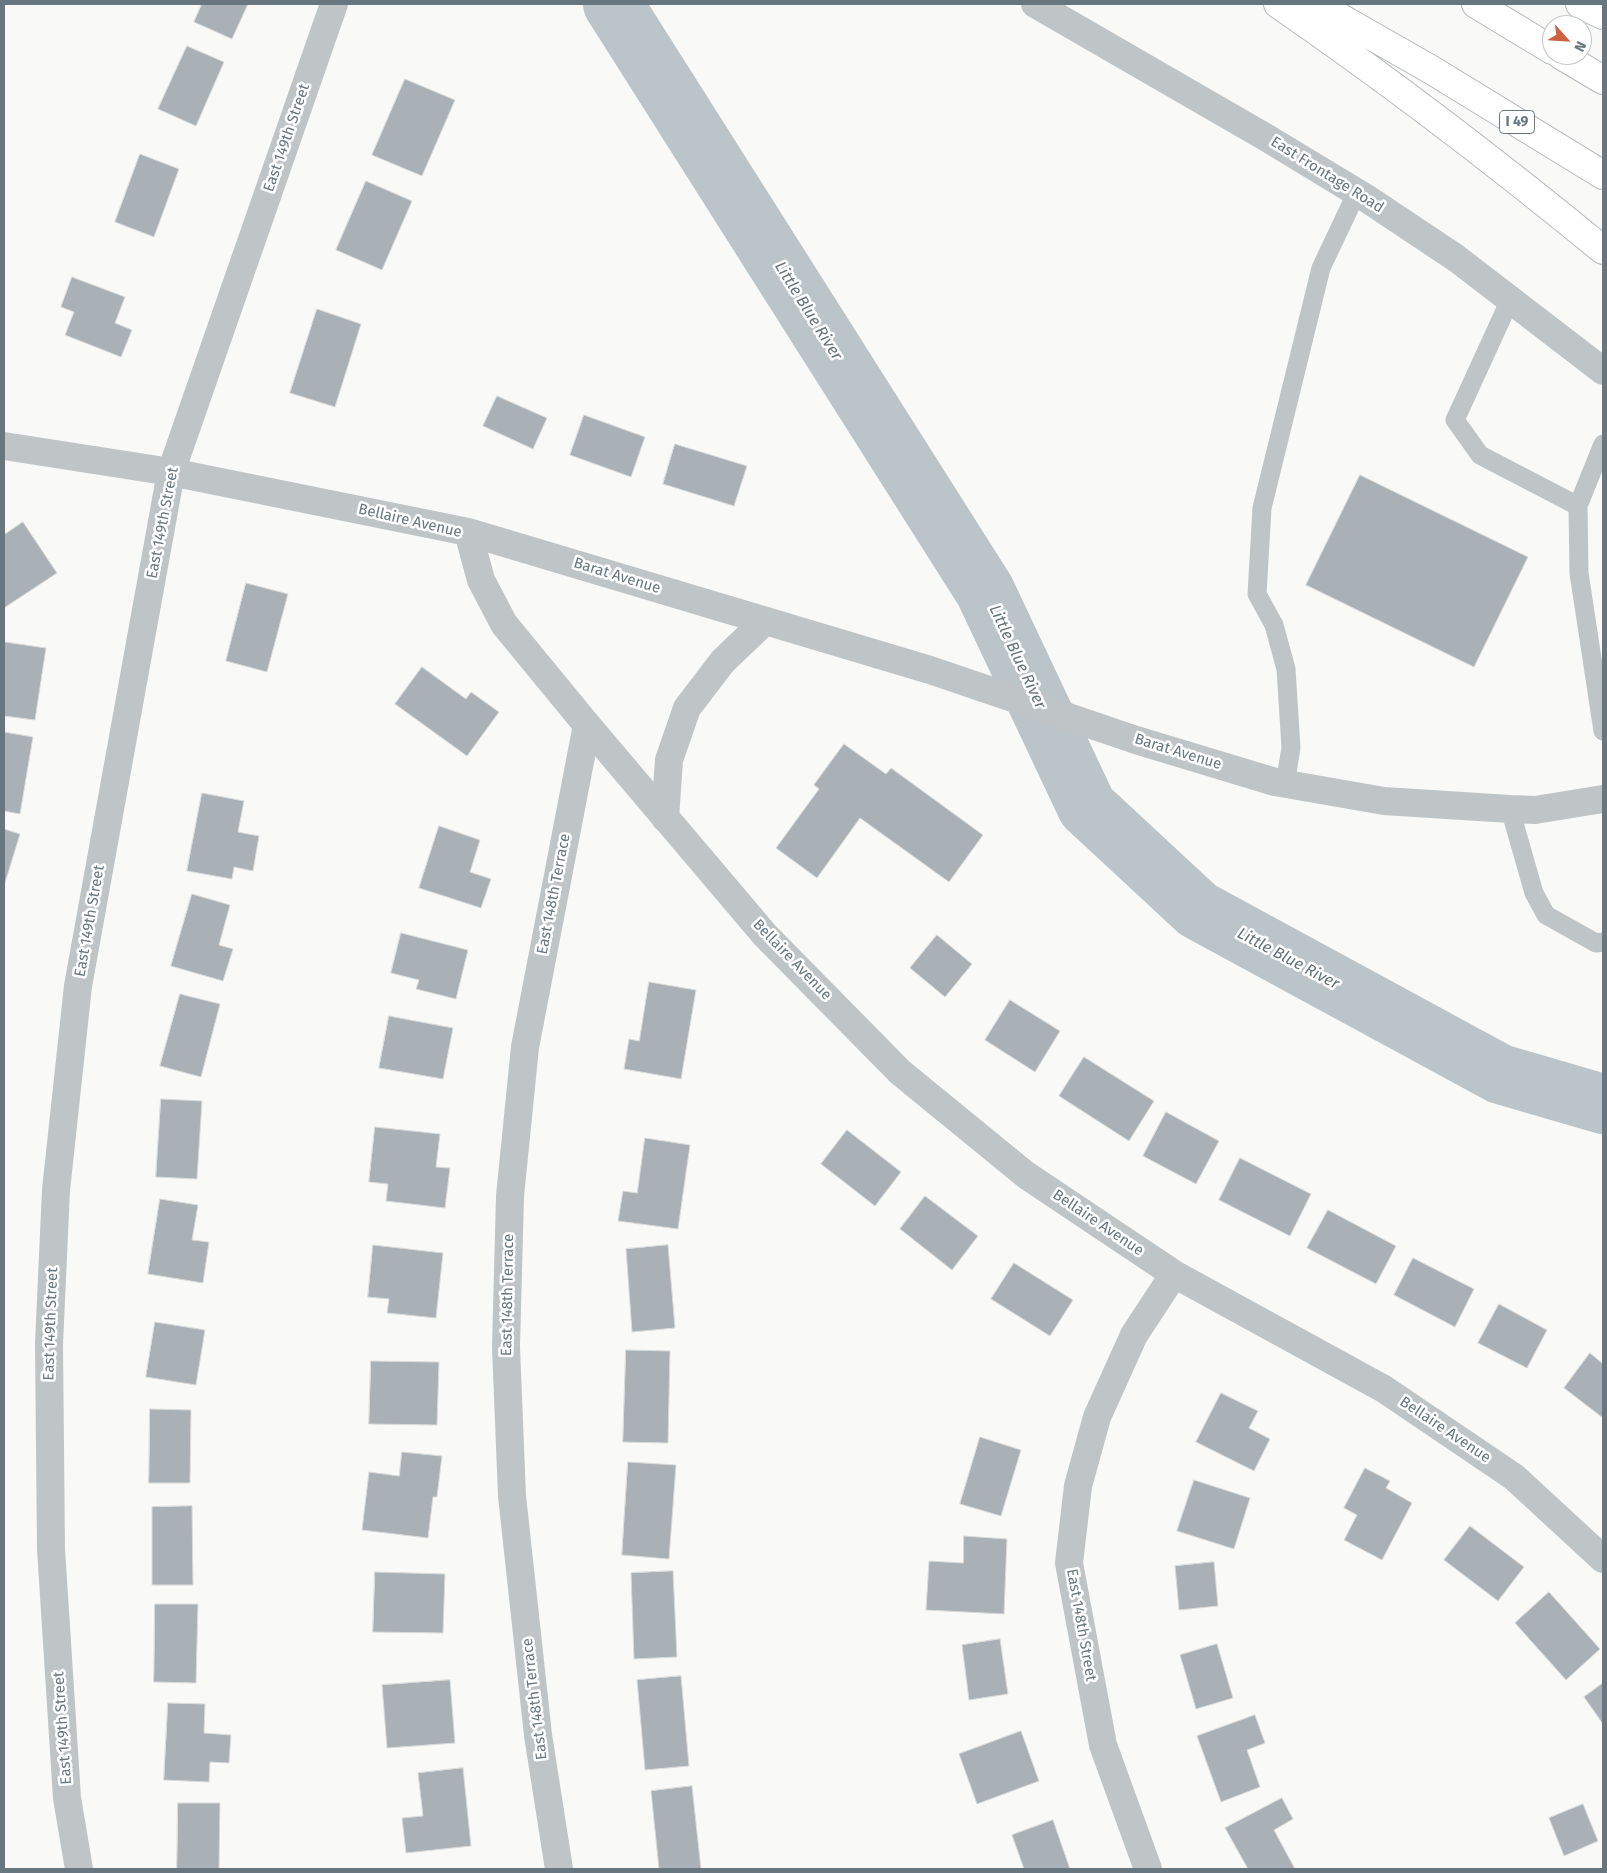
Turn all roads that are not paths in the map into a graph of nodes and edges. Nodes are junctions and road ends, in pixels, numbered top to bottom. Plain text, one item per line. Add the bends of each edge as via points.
1 (334, 4) edge
2 (1035, 4) edge
3 (1278, 4) edge
4 (1316, 4) edge
5 (1476, 4) edge
6 (1580, 4) edge
7 (1603, 15) edge
8 (1542, 44) edge
9 (1578, 65) edge
10 (1603, 80) edge
11 (1603, 175) edge
12 (1357, 192) junction
13 (1603, 250) edge
14 (1510, 300) junction
15 (1603, 371) edge
16 (1603, 444) edge
17 (4, 446) edge
18 (171, 472) junction
19 (1578, 506) junction
20 (468, 532) junction
21 (765, 620) junction
22 (587, 725) junction
23 (1603, 731) edge
24 (1285, 784) junction
25 (1603, 799) edge
26 (1510, 809) junction
27 (665, 818) junction
28 (1603, 942) edge
29 (1174, 1274) junction
30 (1603, 1559) edge
31 (78, 1869) edge
32 (559, 1869) edge
33 (1148, 1869) edge

1 - 18 street, East 149th Street
2 - 12 street, East Frontage Road
3 - 13 highway via 1427,111
4 - 11 highway, I 49 via 1430,69
5 - 8 highway
6 - 7 highway
9 - 10 highway
12 - 14 street, East Frontage Road via 1456,258
12 - 24 lane via 1321,268 1262,508 1257,594 1274,625 1286,669 1291,748
14 - 15 street, East Frontage Road
14 - 19 lane via 1455,420 1480,455
16 - 19 lane
17 - 18 street, Bellaire Avenue
18 - 20 street, Bellaire Avenue
18 - 31 street, East 149th Street via 78,986 56,1190 49,1344 51,1550 67,1798
19 - 23 lane via 1579,573
20 - 21 street, Barat Avenue
20 - 22 street, Bellaire Avenue via 481,580 504,624
21 - 24 street, Barat Avenue via 930,670 1136,740
21 - 27 street via 723,660 687,708 669,760
22 - 27 street, Bellaire Avenue
22 - 32 street, East 148th Terrace via 525,1047 510,1196 506,1347 512,1496 538,1735
24 - 26 street, Barat Avenue via 1384,801
25 - 26 street, Barat Avenue via 1535,810
26 - 28 lane via 1534,893 1546,914 1596,943
27 - 29 street, Bellaire Avenue via 765,935 900,1072 1026,1175
29 - 30 street, Bellaire Avenue via 1384,1389 1514,1477
29 - 33 street, East 148th Street via 1134,1335 1097,1417 1078,1486 1069,1563 1103,1746

